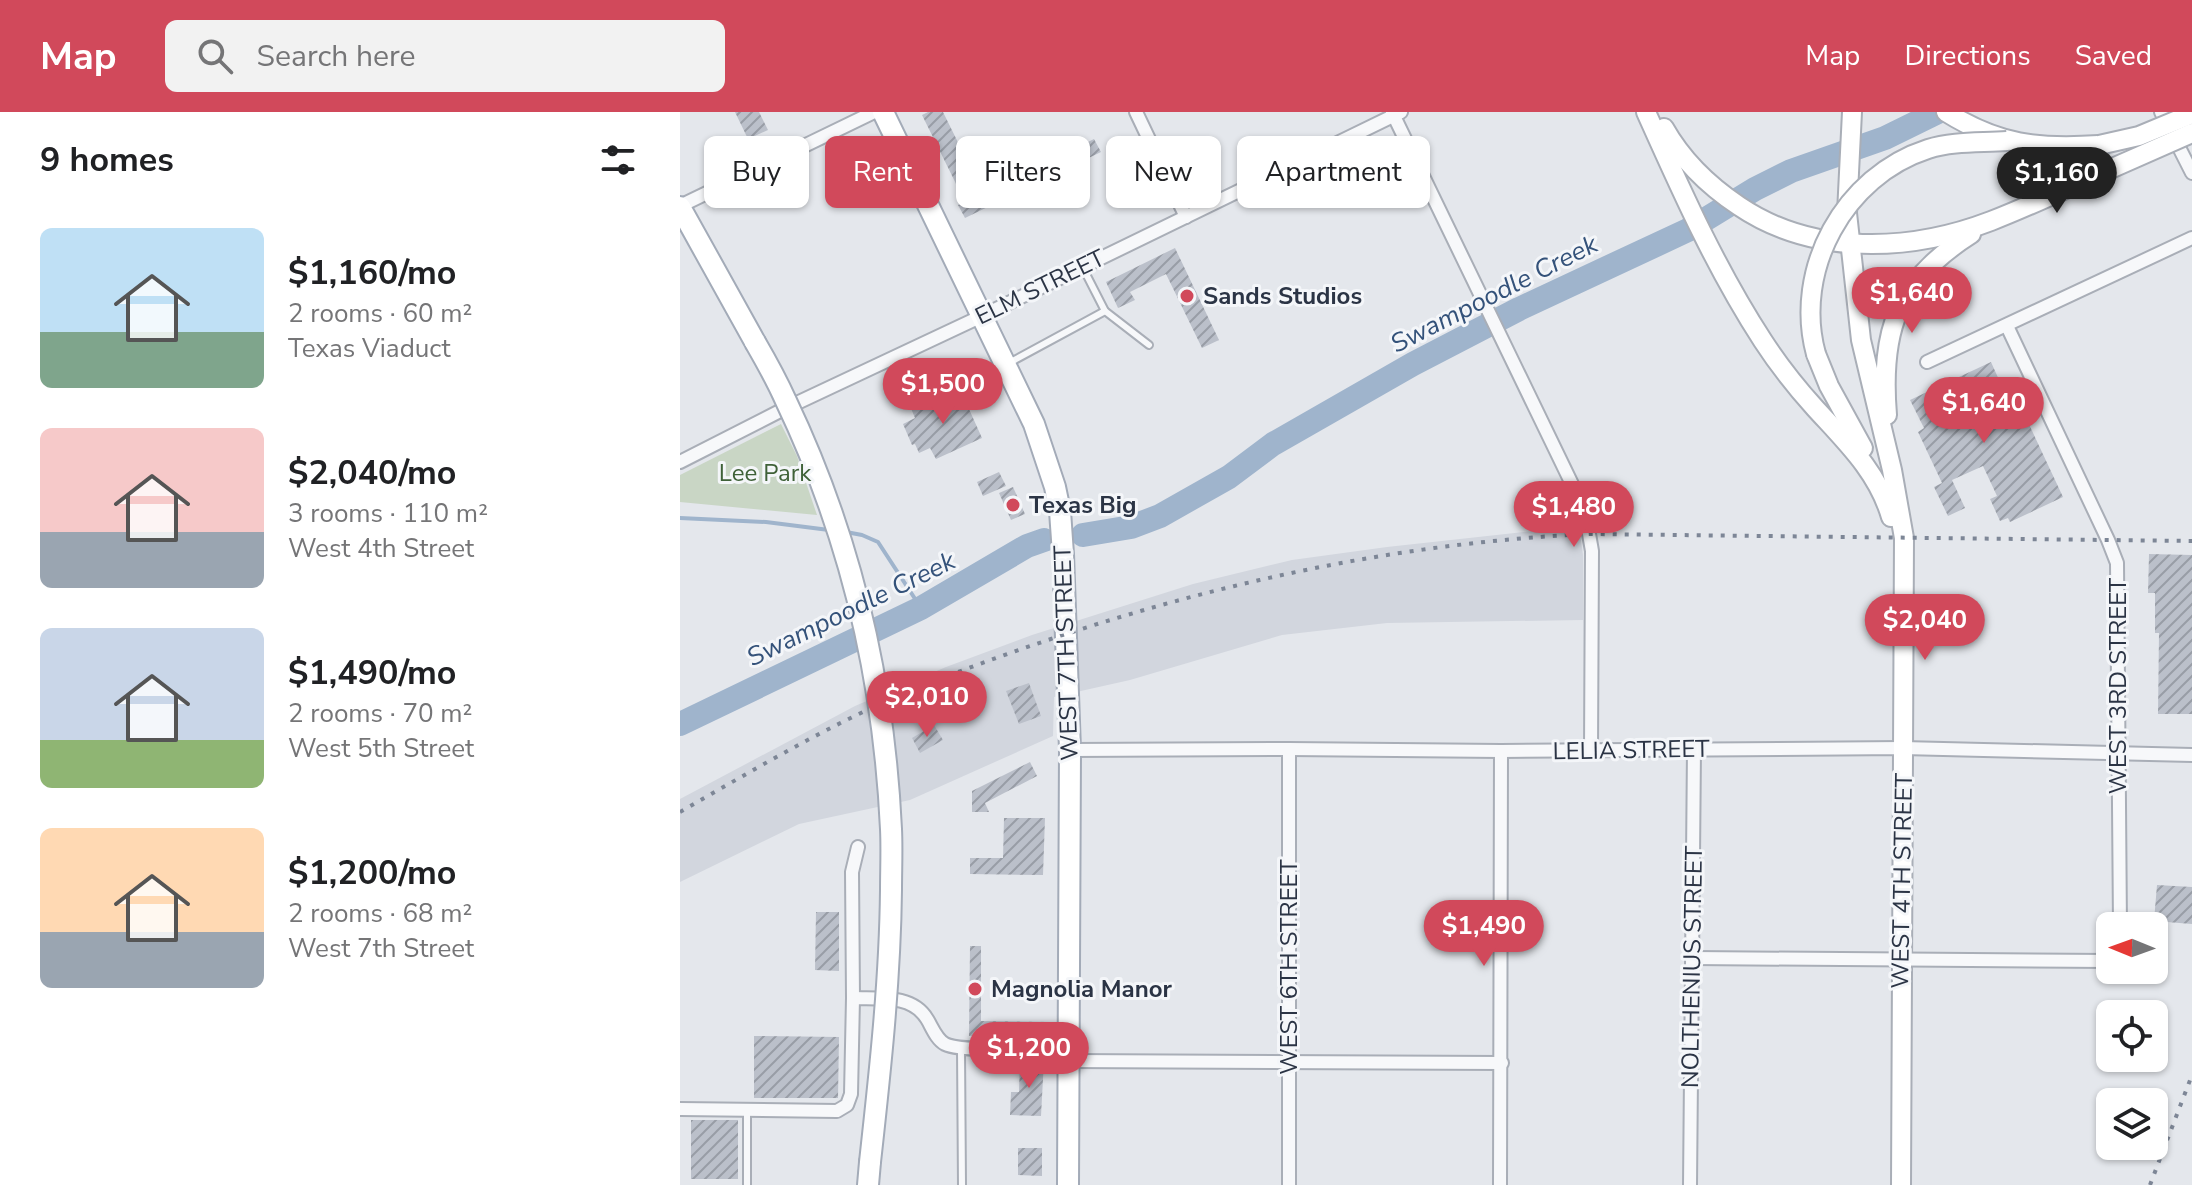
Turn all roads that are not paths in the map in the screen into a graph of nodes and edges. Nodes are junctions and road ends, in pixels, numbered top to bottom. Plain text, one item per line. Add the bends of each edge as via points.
1 (874, 112) edge
2 (883, 112) edge
3 (1136, 112) edge
4 (1646, 112) edge
5 (1654, 112) edge
6 (1852, 112) edge
7 (1946, 112) edge
8 (2161, 112) edge
9 (1395, 113) edge
10 (2192, 114) edge
11 (2192, 133) edge
12 (2007, 141) junction
13 (2192, 173) edge
14 (680, 207) edge
15 (1186, 217) junction
16 (1989, 222) junction
17 (2192, 238) edge
18 (1850, 244) junction
19 (1082, 266) junction
20 (1105, 311) junction
21 (982, 316) junction
22 (2007, 326) junction
23 (1149, 345) dead end
24 (1927, 362) dead end
25 (1006, 365) junction
26 (680, 462) edge
27 (1892, 470) junction
28 (1880, 487) junction
29 (1904, 576) junction
30 (1903, 748) junction
31 (1289, 749) junction
32 (1694, 749) junction
33 (1070, 750) junction
34 (1591, 750) junction
35 (1501, 751) junction
36 (2119, 752) junction
37 (2192, 755) edge
38 (858, 847) dead end
39 (2120, 912) edge
40 (1693, 958) junction
41 (1901, 958) junction
42 (2096, 961) edge
43 (853, 998) junction
44 (961, 1048) junction
45 (1069, 1054) junction
46 (1289, 1061) junction
47 (1502, 1063) junction
48 (680, 1109) edge
49 (747, 1110) junction
50 (747, 1185) edge
51 (868, 1185) edge
52 (962, 1185) edge
53 (1068, 1185) edge
54 (1289, 1185) edge
55 (1500, 1185) edge
56 (1690, 1185) edge
57 (1901, 1185) edge

1 - 14 street
2 - 21 main road, WEST 7TH STREET
3 - 15 street
4 - 28 main road, WEST 4TH STREET via 1743,308 1773,355
5 - 18 main road via 1705,180 1737,205 1811,238
6 - 18 main road
7 - 12 main road
8 - 13 street
9 - 15 street, ELM STREET
9 - 34 street via 1585,511 1592,551
10 - 12 main road, bridge via 2139,136 2099,145
11 - 16 main road, bridge
12 - 28 main road, bridge via 1957,143 1918,153 1884,172 1852,200 1829,235 1813,279 1810,321 1816,354
14 - 51 main road, bridge via 786,401 842,543 868,638 891,831 890,945
15 - 19 street, ELM STREET
16 - 18 main road via 1912,242
16 - 27 main road via 1935,260 1896,317 1885,374
17 - 22 street
18 - 27 main road via 1863,353
19 - 20 lane
19 - 21 street, ELM STREET
20 - 23 lane
20 - 25 lane
21 - 25 main road, WEST 7TH STREET
21 - 26 street, ELM STREET
22 - 24 street
22 - 36 street, WEST 3RD STREET via 2117,563
25 - 33 main road, WEST 7TH STREET via 1034,424 1060,511
27 - 29 main road, WEST 4TH STREET via 1904,538
28 - 29 main road, WEST 4TH STREET
29 - 30 main road, WEST 4TH STREET
30 - 32 street, LELIA STREET
30 - 36 street, LELIA STREET
30 - 41 main road, WEST 4TH STREET
31 - 33 street, LELIA STREET
31 - 35 street, LELIA STREET
31 - 46 street, WEST 6TH STREET
32 - 34 street, LELIA STREET
32 - 40 street, NOLTHENIUS STREET
33 - 45 main road, WEST 7TH STREET
34 - 35 street, LELIA STREET
35 - 47 street
36 - 37 street, LELIA STREET
36 - 39 street, WEST 3RD STREET
38 - 43 street via 852,872
40 - 41 street
40 - 56 street, NOLTHENIUS STREET
41 - 42 street
41 - 57 main road, WEST 4TH STREET
43 - 44 street via 915,1005 940,1041
43 - 49 street via 847,1105 837,1111
44 - 45 street
44 - 52 lane
45 - 46 street
45 - 53 main road, WEST 7TH STREET
46 - 47 street
46 - 54 street, WEST 6TH STREET
47 - 55 street
48 - 49 street
49 - 50 lane

